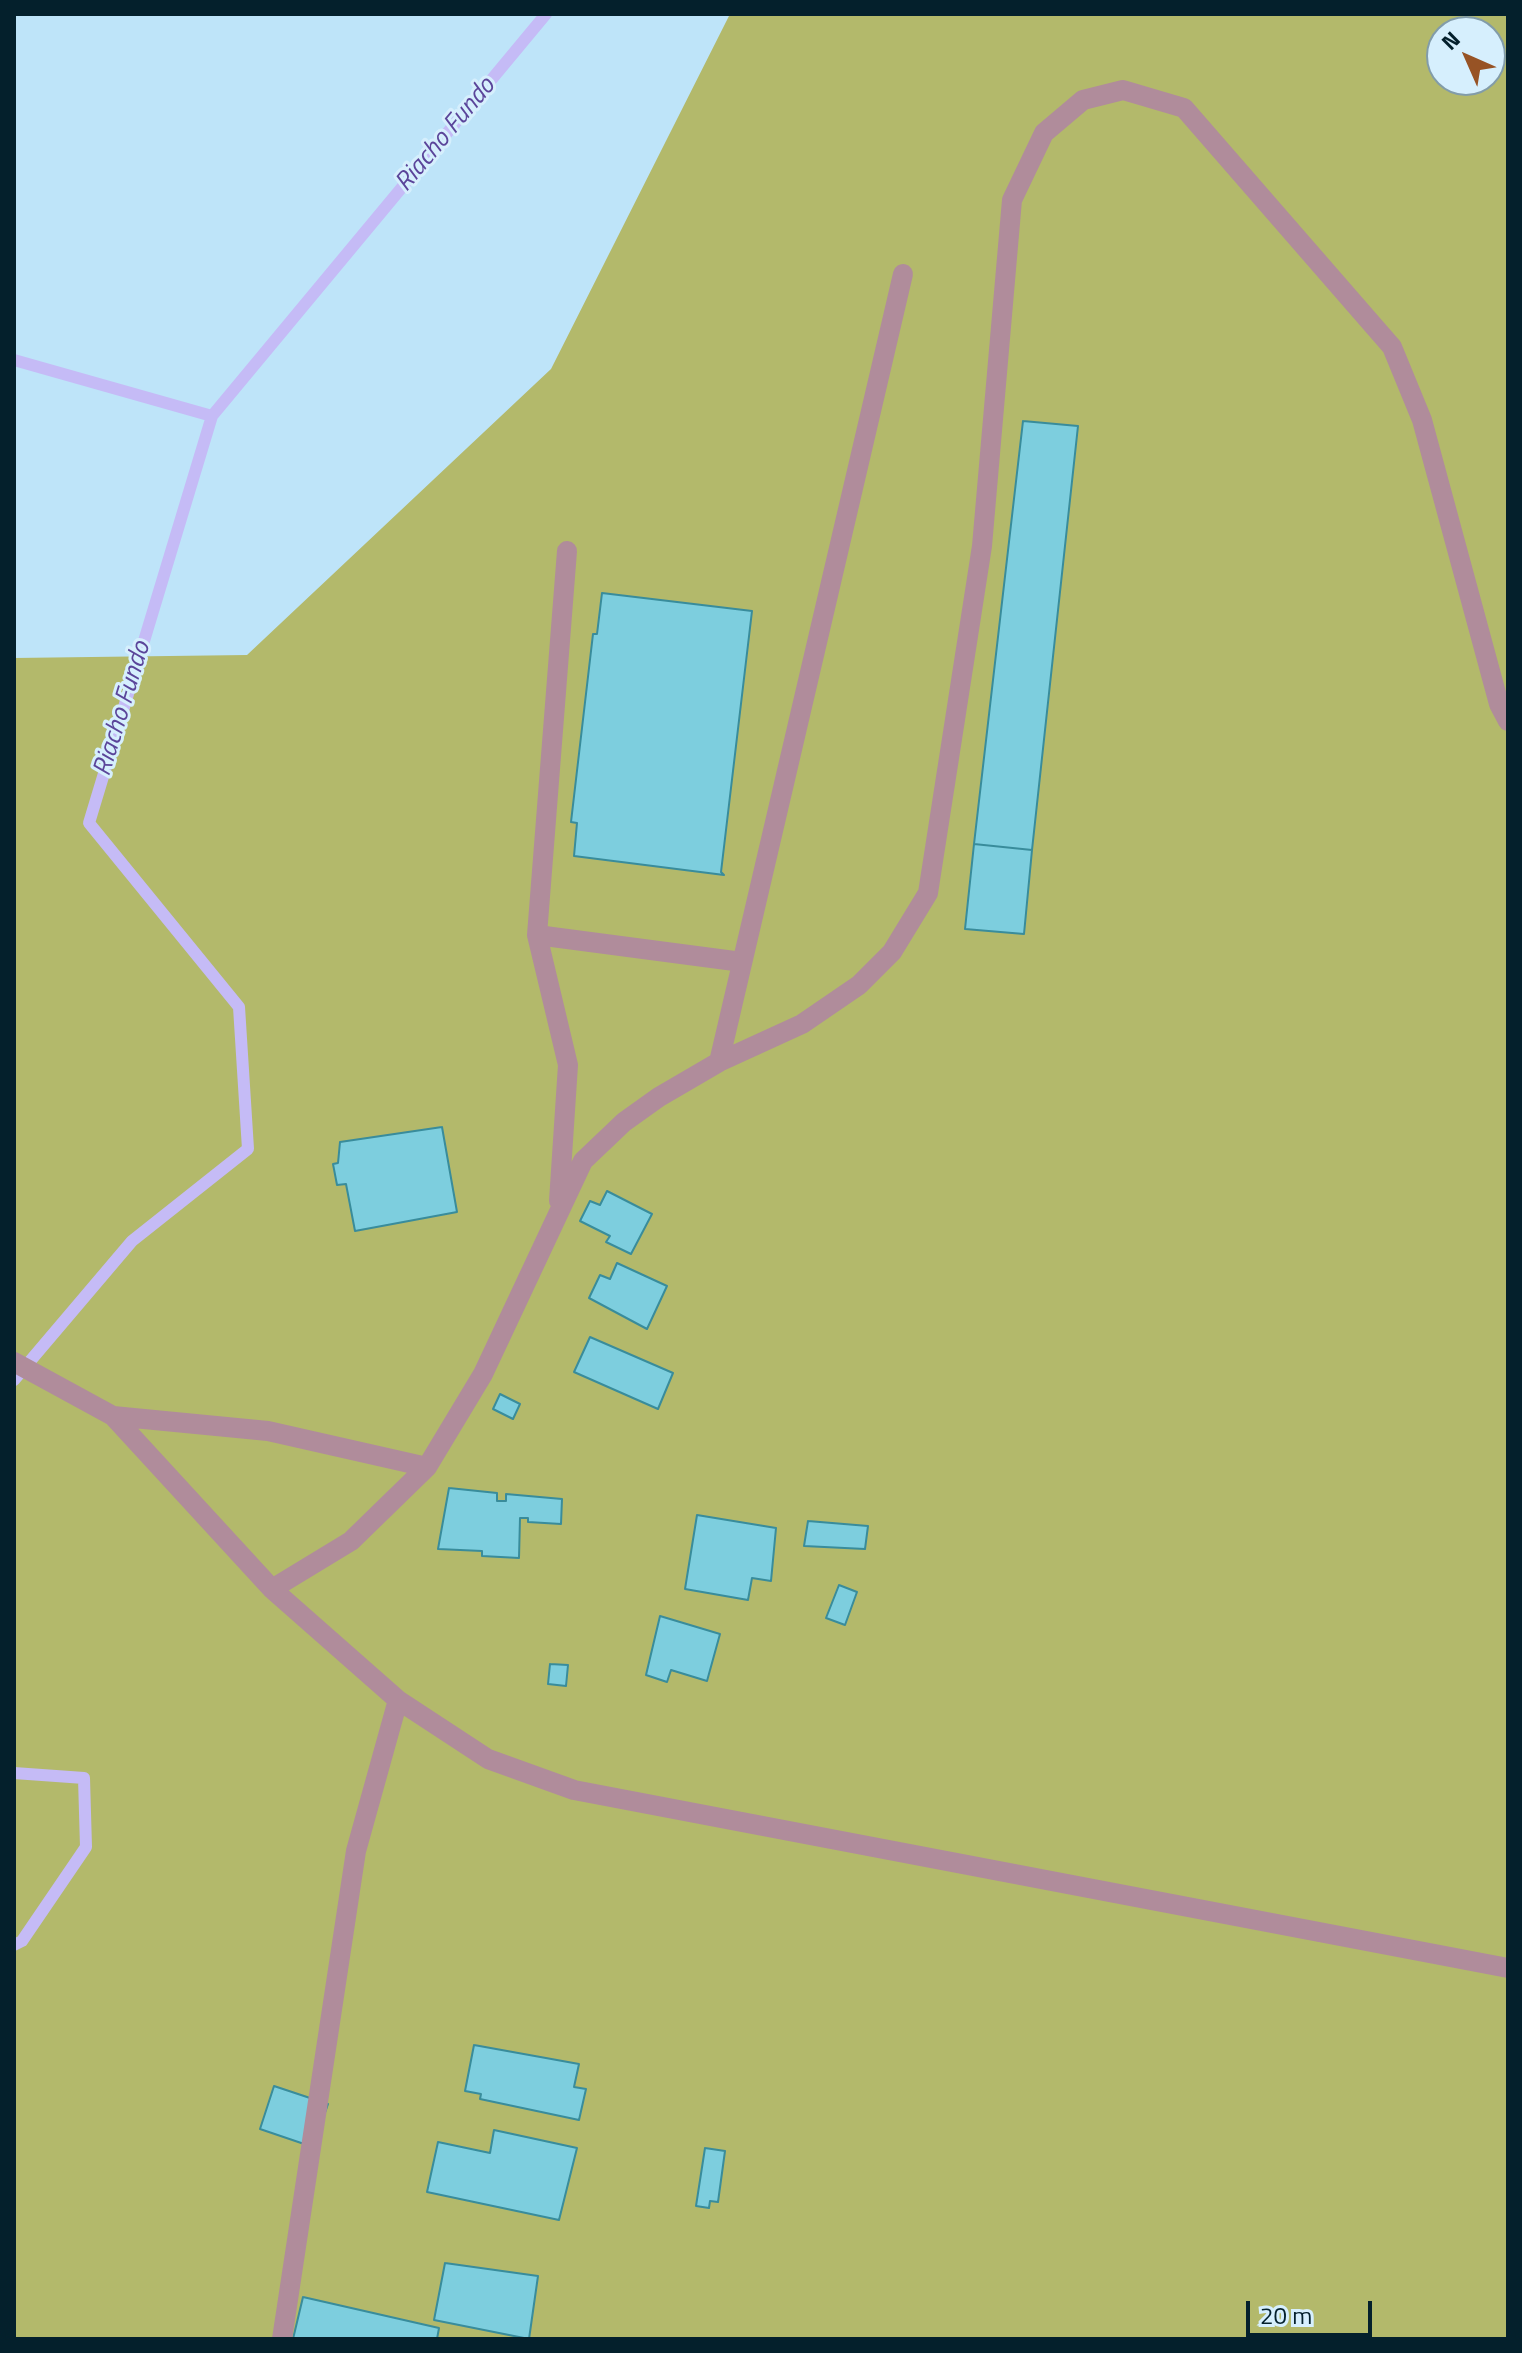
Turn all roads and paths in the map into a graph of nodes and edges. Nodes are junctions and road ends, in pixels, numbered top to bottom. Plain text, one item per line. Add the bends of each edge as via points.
1 (903, 274) dead end
2 (567, 551) dead end
3 (1508, 721) edge
4 (537, 935) junction
5 (742, 962) junction
6 (719, 1062) junction
7 (558, 1209) junction
8 (14, 1362) edge
9 (113, 1416) junction
10 (427, 1467) junction
11 (272, 1589) junction
12 (398, 1700) junction
13 (1508, 1968) edge
14 (282, 2339) edge

1 - 5 street
2 - 4 street
3 - 6 street via 1422,420 1392,347 1184,108 1123,90 1083,100 1044,133 1012,200 982,546 928,893 892,952 859,985 802,1024
4 - 5 street
4 - 7 street via 568,1065
5 - 6 street
6 - 7 street via 624,1122 583,1161
7 - 10 street via 483,1374
8 - 9 street
9 - 10 street via 268,1431
9 - 11 street
10 - 11 street via 351,1541
11 - 12 street
12 - 13 street via 488,1759 574,1790
12 - 14 street via 356,1851

